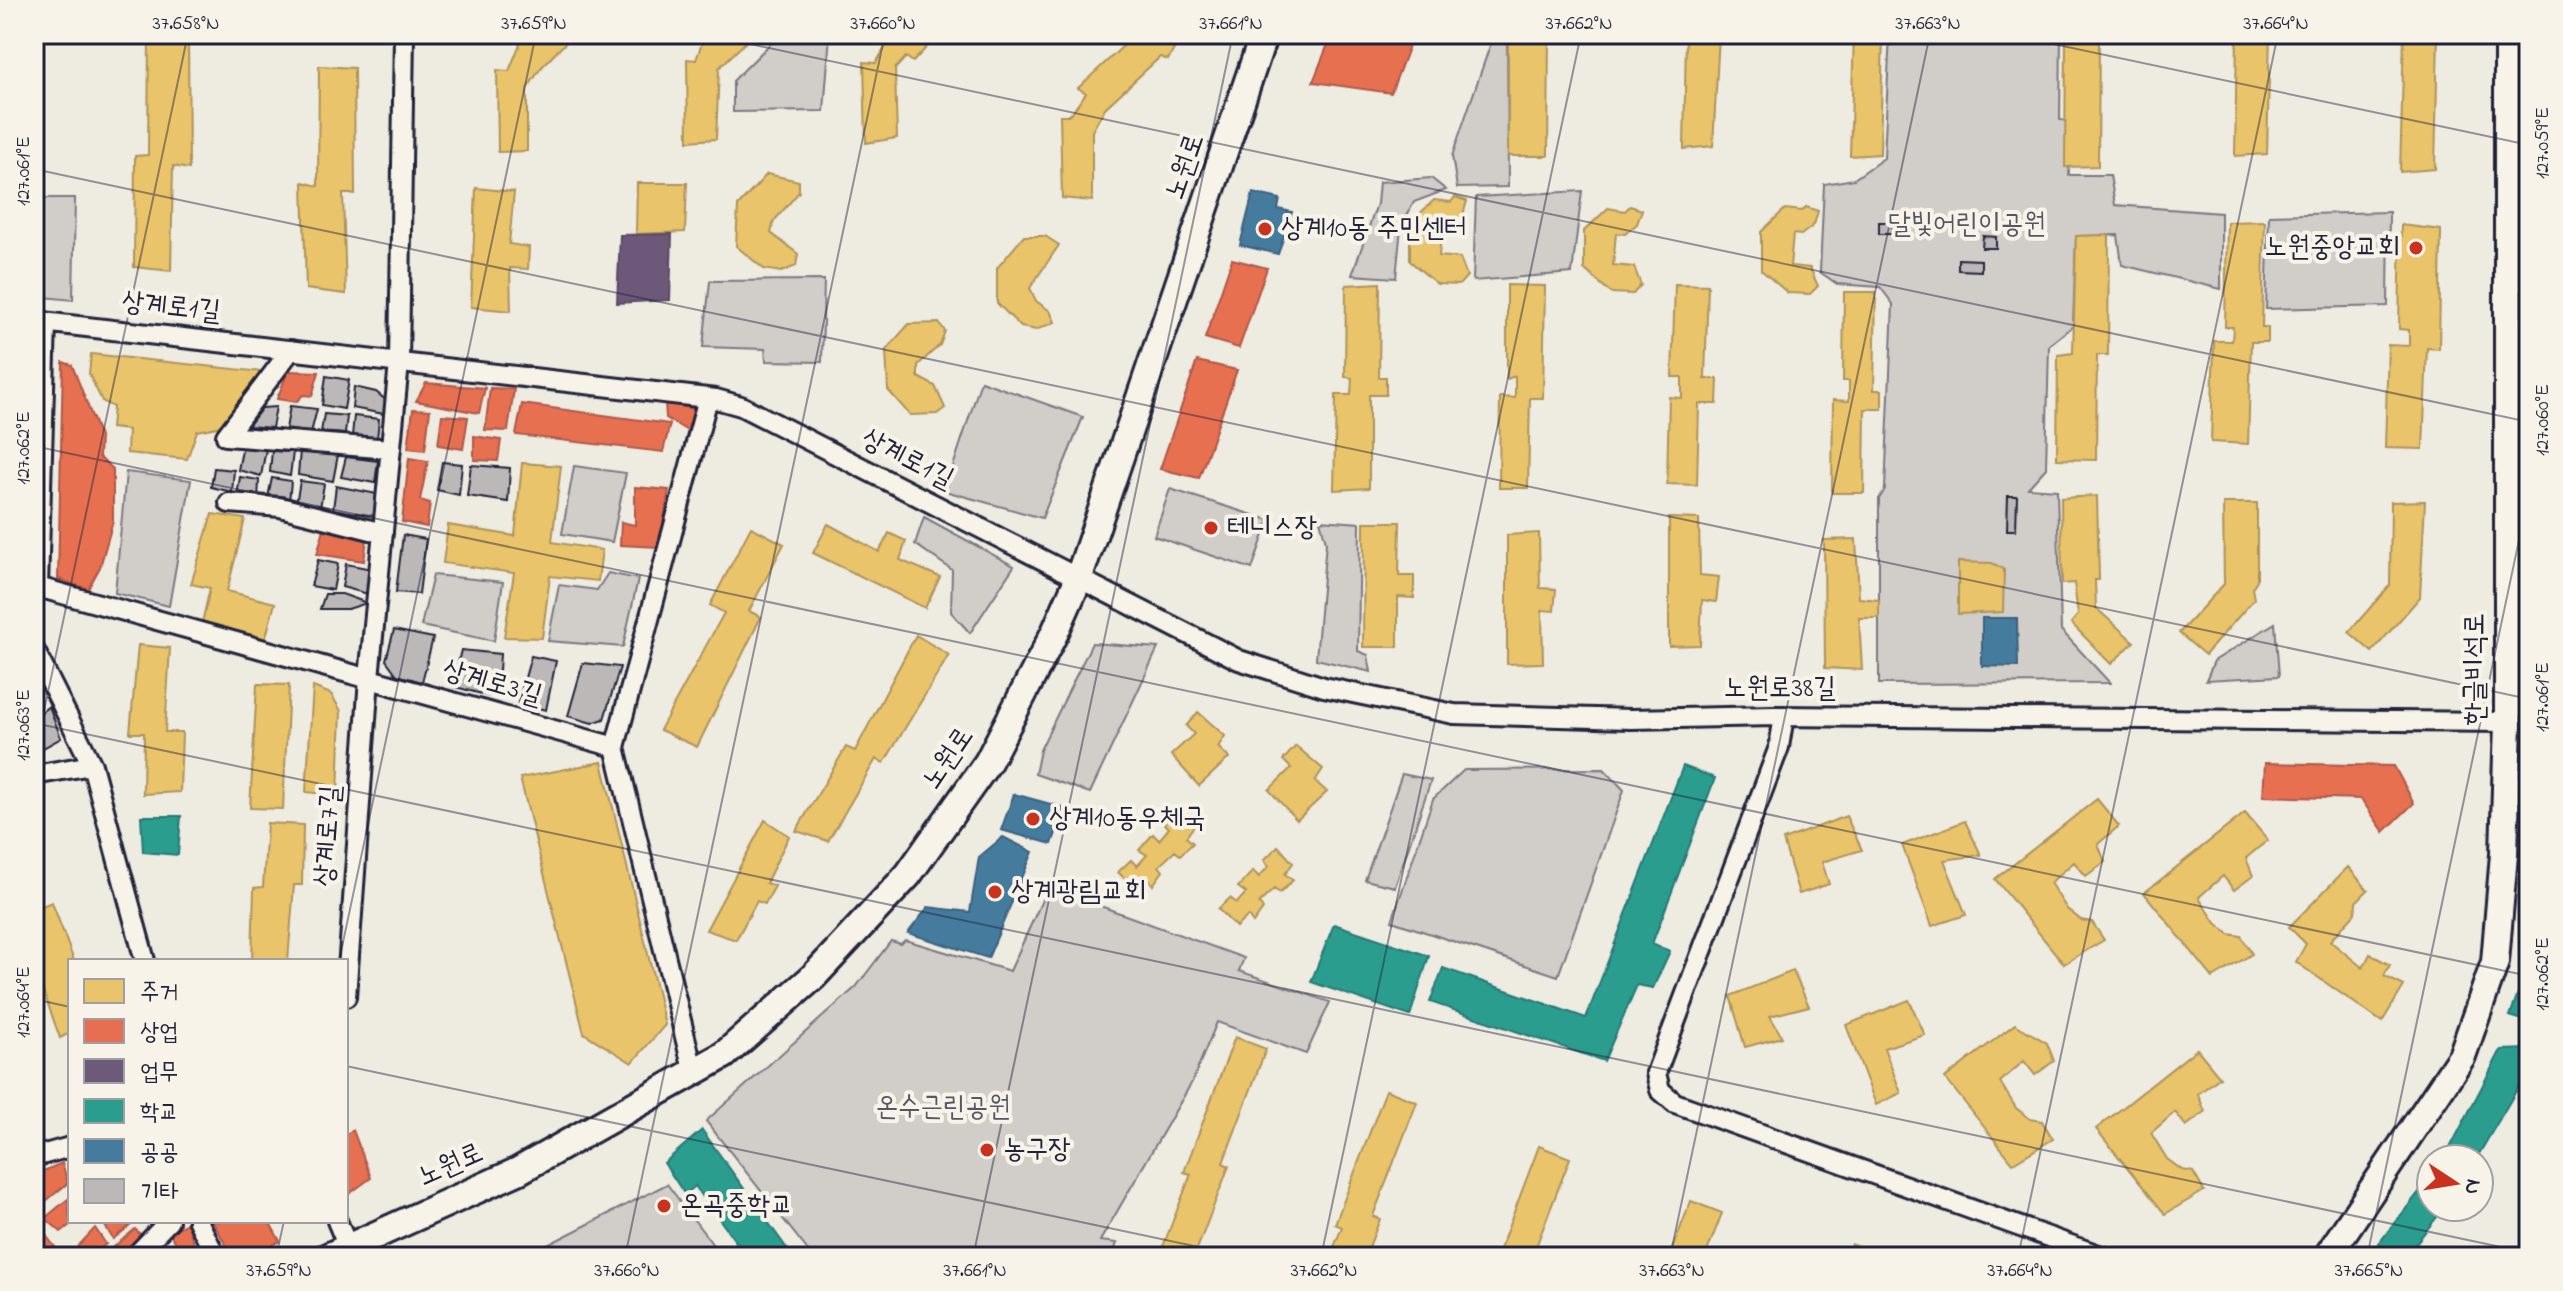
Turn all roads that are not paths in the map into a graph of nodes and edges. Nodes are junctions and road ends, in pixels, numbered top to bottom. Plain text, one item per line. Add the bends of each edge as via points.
1 (404, 34) edge
2 (1264, 34) edge
3 (2508, 34) edge
4 (40, 322) edge
5 (291, 350) junction
6 (399, 363) junction
7 (708, 398) junction
8 (391, 449) junction
9 (229, 503) dead end
10 (383, 533) junction
11 (1078, 580) junction
12 (36, 586) edge
13 (34, 649) edge
14 (369, 678) junction
15 (1784, 716) junction
16 (2508, 722) junction
17 (615, 747) junction
18 (92, 765) junction
19 (34, 775) edge
20 (144, 959) edge
21 (348, 969) edge
22 (693, 1070) junction
23 (68, 1148) edge
24 (34, 1157) edge
25 (167, 1223) edge
26 (199, 1223) edge
27 (337, 1223) edge
28 (337, 1252) edge
29 (134, 1257) edge
30 (216, 1257) edge
31 (2104, 1257) edge
32 (2327, 1257) edge

1 - 6 street
2 - 11 main road, 노원로
3 - 16 main road, 한글비석로
4 - 5 street, 상계로1길
4 - 12 street, 상계로1길
5 - 6 street, 상계로1길
5 - 8 street via 226,436
6 - 7 street, 상계로1길
6 - 8 street
7 - 11 street, 상계로1길 via 741,406
7 - 17 street
8 - 10 street
9 - 10 street via 280,507
10 - 14 street
11 - 15 street, 노원로38길 via 1239,660 1324,687 1454,714
11 - 22 main road, 노원로 via 988,762 908,875 813,977 724,1055
12 - 14 street, 상계로3길
13 - 18 street
14 - 17 street, 상계로3길
14 - 21 street, 상계로7길
15 - 16 street, 노원로38길
15 - 31 street via 1779,747 1656,1073 1660,1090 1675,1103
16 - 32 main road, 한글비석로 via 2499,928 2482,1008 2462,1056 2432,1105
17 - 22 street
18 - 19 street
18 - 20 street
22 - 28 main road, 노원로 via 518,1171
23 - 24 street
25 - 29 street
26 - 30 street
27 - 28 street, 노원로

